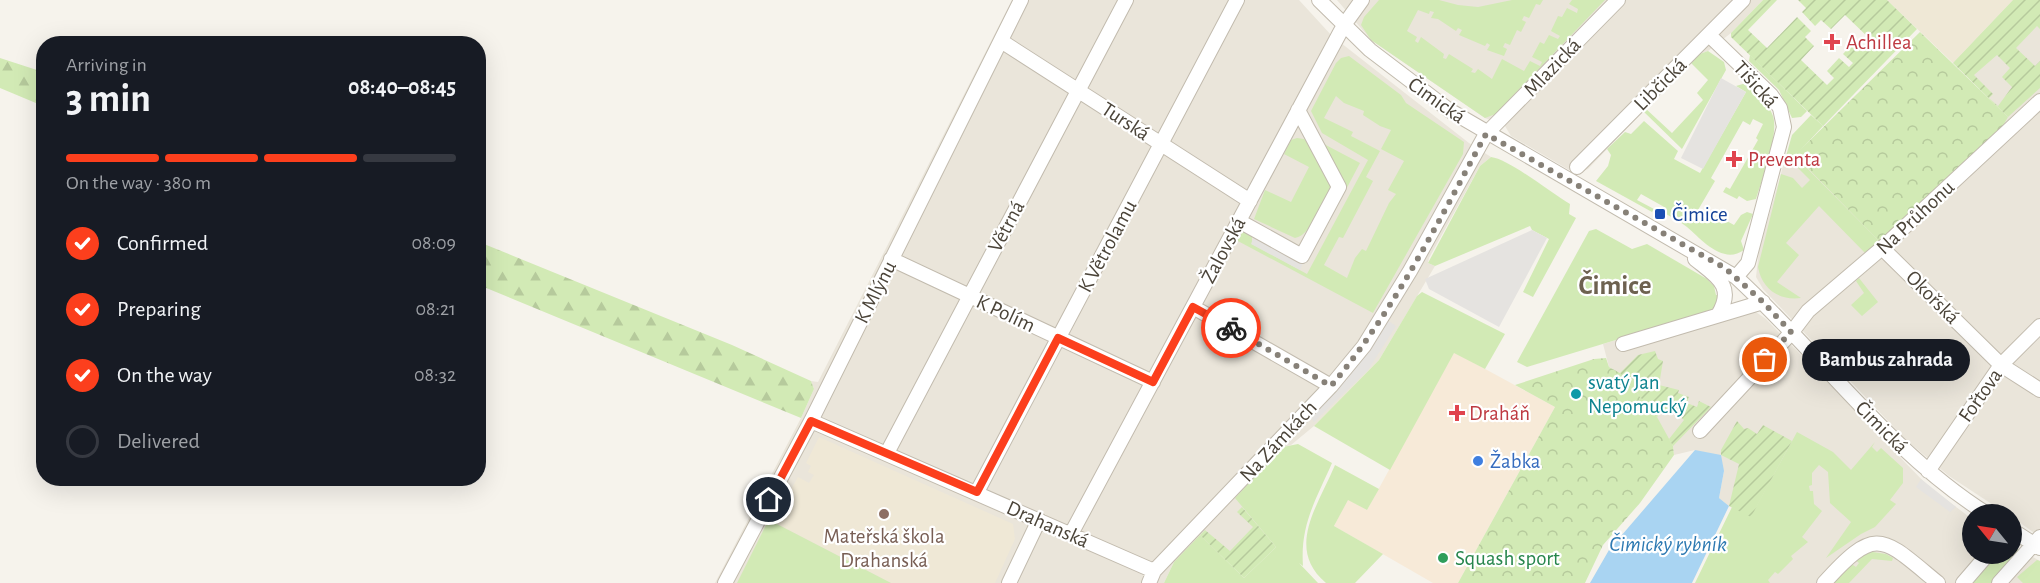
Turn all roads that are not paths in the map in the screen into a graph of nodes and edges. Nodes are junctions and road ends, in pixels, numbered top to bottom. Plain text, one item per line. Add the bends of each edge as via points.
1 (1021, 0) edge
2 (1126, 0) edge
3 (1237, 0) edge
4 (1319, 0) edge
5 (1362, 0) edge
6 (1618, 0) edge
7 (1743, 0) edge
8 (1344, 25) junction
9 (1709, 34) junction
10 (1001, 41) junction
11 (1078, 90) junction
12 (2040, 101) edge
13 (1298, 110) junction
14 (1486, 134) junction
15 (1161, 143) junction
16 (1577, 167) dead end
17 (1250, 201) junction
18 (1239, 221) junction
19 (1662, 233) junction
20 (1882, 248) junction
21 (891, 260) junction
22 (1736, 277) junction
23 (970, 296) junction
24 (1763, 302) junction
25 (1193, 307) junction
26 (1718, 315) junction
27 (2040, 326) edge
28 (1791, 332) junction
29 (1058, 338) junction
30 (1623, 344) dead end
31 (2001, 364) junction
32 (1153, 382) junction
33 (1331, 386) junction
34 (2040, 390) edge
35 (811, 421) junction
36 (1700, 431) dead end
37 (887, 453) junction
38 (1928, 471) junction
39 (977, 492) junction
40 (1974, 504) edge
41 (1039, 520) junction
42 (1071, 534) junction
43 (2022, 535) edge
44 (2038, 543) edge
45 (1979, 564) edge
46 (1151, 577) edge
47 (725, 583) edge
48 (1009, 583) edge
49 (1824, 583) edge
50 (1938, 583) edge
51 (1963, 583) edge
52 (1999, 583) edge

1 - 10 street, K Mlýnu
2 - 11 street, Větrná
3 - 15 street, K Větrolamu
4 - 8 street, Čimická
5 - 8 street, Žalovská
6 - 14 street, Mlazická
7 - 9 street, Libčická
8 - 13 street, Žalovská
8 - 14 street, Čimická via 1408,81
9 - 16 street, Libčická
9 - 22 street, Tišická via 1771,95 1780,108 1784,127 1750,257
10 - 11 street, Turská
10 - 21 street, K Mlýnu
11 - 15 street, Turská
11 - 23 street, Větrná
12 - 20 street, Na Průhonu
13 - 17 street, Žalovská
13 - 18 street via 1334,174 1339,188 1334,199 1302,256
14 - 19 street, Čimická
14 - 33 street, Na Zámkách via 1364,346
15 - 17 street, Turská
15 - 29 street, K Větrolamu
17 - 18 street, Žalovská
18 - 25 street, Žalovská
19 - 22 street, Čimická
19 - 26 street, Čimická via 1720,280 1726,298
20 - 28 street, Na Průhonu via 1808,311
20 - 31 street, Okořská
21 - 23 street, K Polím
21 - 35 street, K Mlýnu
22 - 24 street, Čimická
23 - 29 street, K Polím
23 - 37 street, Větrná
24 - 26 street
24 - 28 street, Čimická
25 - 32 street, Žalovská
25 - 33 street
26 - 30 street
27 - 31 street, Fořtova
28 - 36 street, Na Průhonu
28 - 38 street, Čimická
29 - 32 street, K Polím
29 - 39 street, K Větrolamu
31 - 34 street, Okořská
31 - 38 street, Fořtova
32 - 42 street, Žalovská
33 - 46 street, Na Zámkách
35 - 37 street, Drahanská
35 - 47 street, K Mlýnu
37 - 39 street, Drahanská
38 - 40 street, Čimická
39 - 41 street, Drahanská
41 - 42 street, Drahanská
41 - 48 street
42 - 46 street, Drahanská
43 - 44 street
44 - 52 street
45 - 51 street
49 - 50 street via 1847,557 1869,542 1896,549

